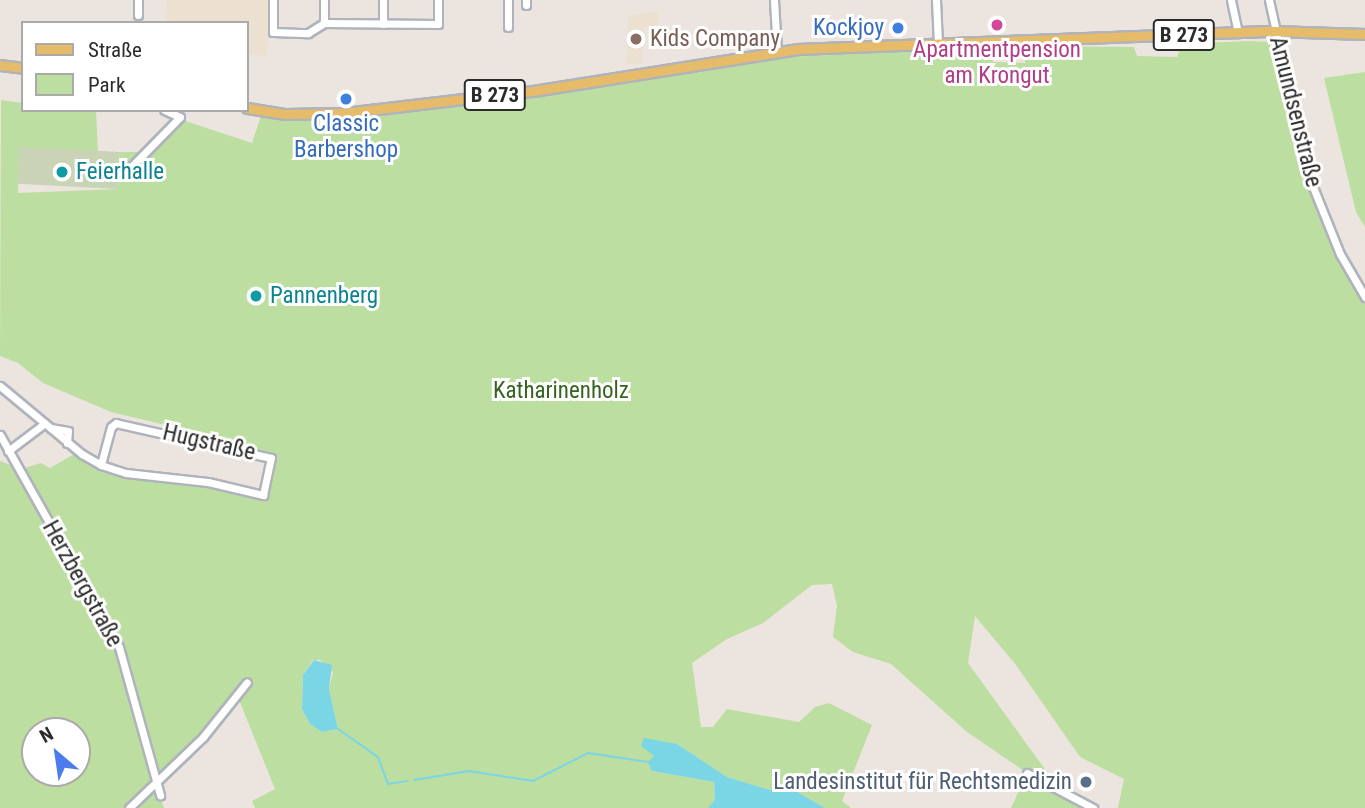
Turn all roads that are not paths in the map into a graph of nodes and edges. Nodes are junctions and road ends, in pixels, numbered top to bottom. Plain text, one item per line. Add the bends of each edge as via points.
1 (138, 0) edge
2 (273, 0) edge
3 (324, 0) edge
4 (383, 0) edge
5 (438, 0) edge
6 (508, 0) edge
7 (774, 0) edge
8 (936, 0) edge
9 (1231, 0) edge
10 (1269, 0) edge
11 (138, 15) dead end
12 (324, 23) junction
13 (383, 24) junction
14 (508, 27) dead end
15 (1274, 32) junction
16 (1238, 33) junction
17 (1365, 34) edge
18 (938, 44) junction
19 (777, 52) junction
20 (0, 65) edge
21 (21, 68) edge
22 (248, 108) edge
23 (169, 112) edge
24 (130, 168) dead end
25 (1365, 297) edge
26 (0, 386) edge
27 (48, 426) junction
28 (0, 435) edge
29 (10, 455) junction
30 (101, 465) junction
31 (247, 682) dead end
32 (1027, 773) dead end
33 (156, 786) junction
34 (160, 795) dead end
35 (129, 808) edge
36 (1093, 808) edge

1 - 11 street
2 - 12 street via 273,32 308,33
3 - 12 street
4 - 13 street
5 - 13 street via 438,24
6 - 14 street
7 - 19 street
8 - 18 street
9 - 16 street
10 - 15 street, Amundsenstraße
12 - 13 street
15 - 16 main road, B 273
15 - 17 main road, B 273
15 - 25 street, Amundsenstraße via 1307,172 1340,254
16 - 18 main road, B 273
18 - 19 main road, B 273
19 - 22 main road, B 273 via 538,90 344,113 286,114
20 - 21 main road
23 - 24 street via 180,117
26 - 27 street, Hugstraße
27 - 29 street
27 - 30 street, Hugstraße via 68,431 67,443
28 - 29 street
29 - 33 street, Herzbergstraße via 119,648
30 - 30 street, Hugstraße via 155,478 234,486 263,495 271,458 116,423
31 - 33 street
32 - 36 street
33 - 34 street, Herzbergstraße
33 - 35 street

